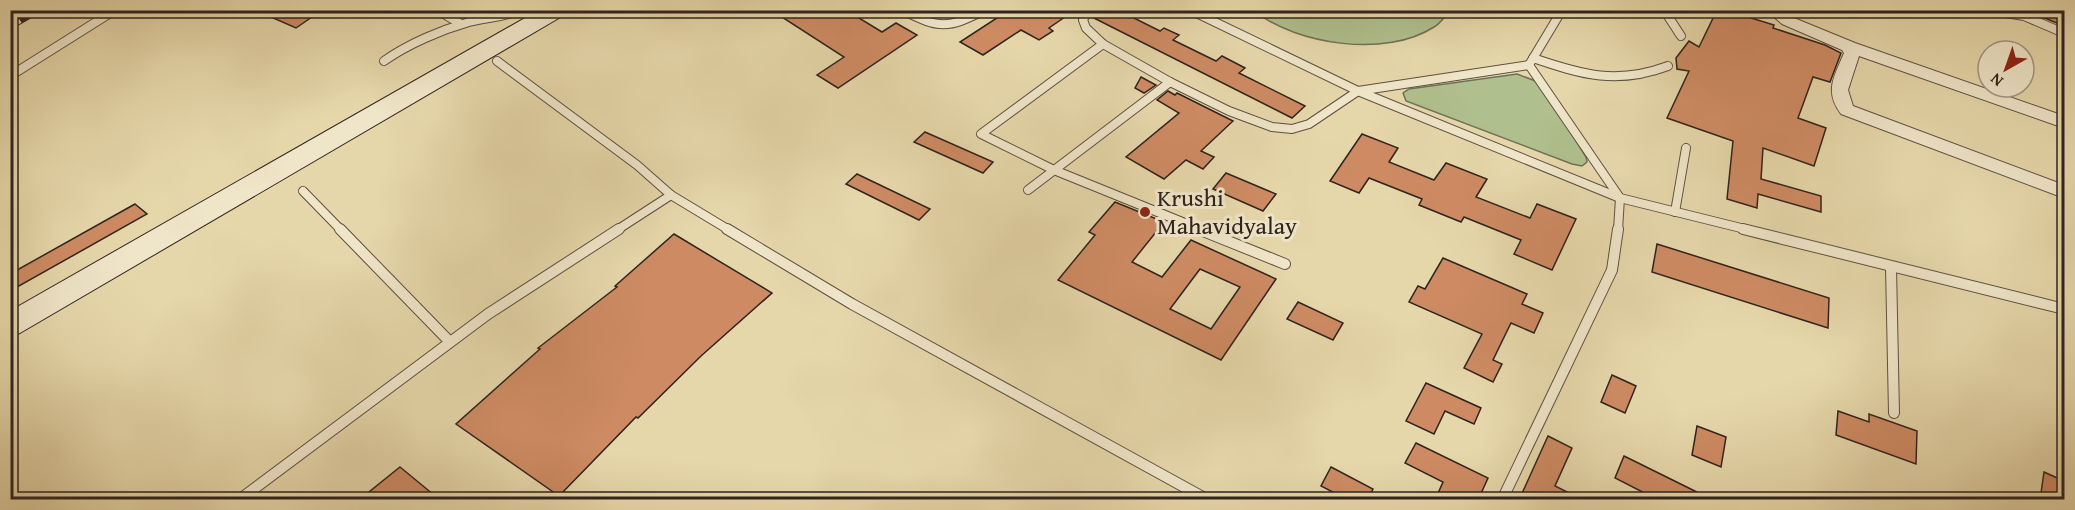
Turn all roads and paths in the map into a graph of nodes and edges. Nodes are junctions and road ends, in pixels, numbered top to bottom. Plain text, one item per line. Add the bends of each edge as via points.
1 (115, 10) edge
2 (438, 10) edge
3 (519, 10) edge
4 (556, 10) edge
5 (902, 10) edge
6 (985, 10) edge
7 (1088, 10) edge
8 (1190, 10) edge
9 (1562, 10) edge
10 (1664, 10) edge
11 (1774, 10) edge
12 (1987, 10) edge
13 (461, 24) junction
14 (2064, 33) edge
15 (1681, 36) dead end
16 (1103, 44) junction
17 (1849, 47) junction
18 (384, 61) dead end
19 (497, 61) dead end
20 (1531, 61) junction
21 (1668, 66) dead end
22 (10, 76) edge
23 (1170, 82) junction
24 (1358, 91) junction
25 (2064, 122) edge
26 (1686, 148) dead end
27 (1054, 170) junction
28 (1028, 190) dead end
29 (303, 191) dead end
30 (2064, 192) edge
31 (671, 195) junction
32 (1620, 198) junction
33 (1674, 212) junction
34 (1285, 264) dead end
35 (1891, 267) junction
36 (2064, 309) edge
37 (10, 325) edge
38 (450, 342) junction
39 (1894, 413) dead end
40 (239, 500) edge
41 (1208, 500) edge
42 (1502, 500) edge

1 - 22 lane
2 - 13 lane
3 - 13 lane
4 - 37 main road
5 - 6 lane via 942,27 958,24
7 - 16 lane via 1083,20 1086,28
8 - 24 lane
9 - 20 lane
10 - 15 lane
11 - 17 street via 1788,21
12 - 14 lane via 2024,16
13 - 18 lane
16 - 23 lane
16 - 27 lane via 981,134
17 - 25 street
17 - 30 street via 1852,53 1838,94 1847,110
19 - 31 lane via 637,165
20 - 21 lane via 1619,79 1647,75
20 - 24 lane
20 - 32 lane
23 - 24 lane via 1229,111 1272,127 1292,129 1309,124
23 - 27 lane
24 - 32 lane
26 - 33 lane
27 - 28 lane
27 - 34 lane
29 - 38 lane
31 - 38 lane
31 - 41 lane via 852,304
32 - 33 lane
32 - 42 lane via 1612,270
33 - 35 lane
35 - 36 lane
35 - 39 lane
38 - 40 lane

